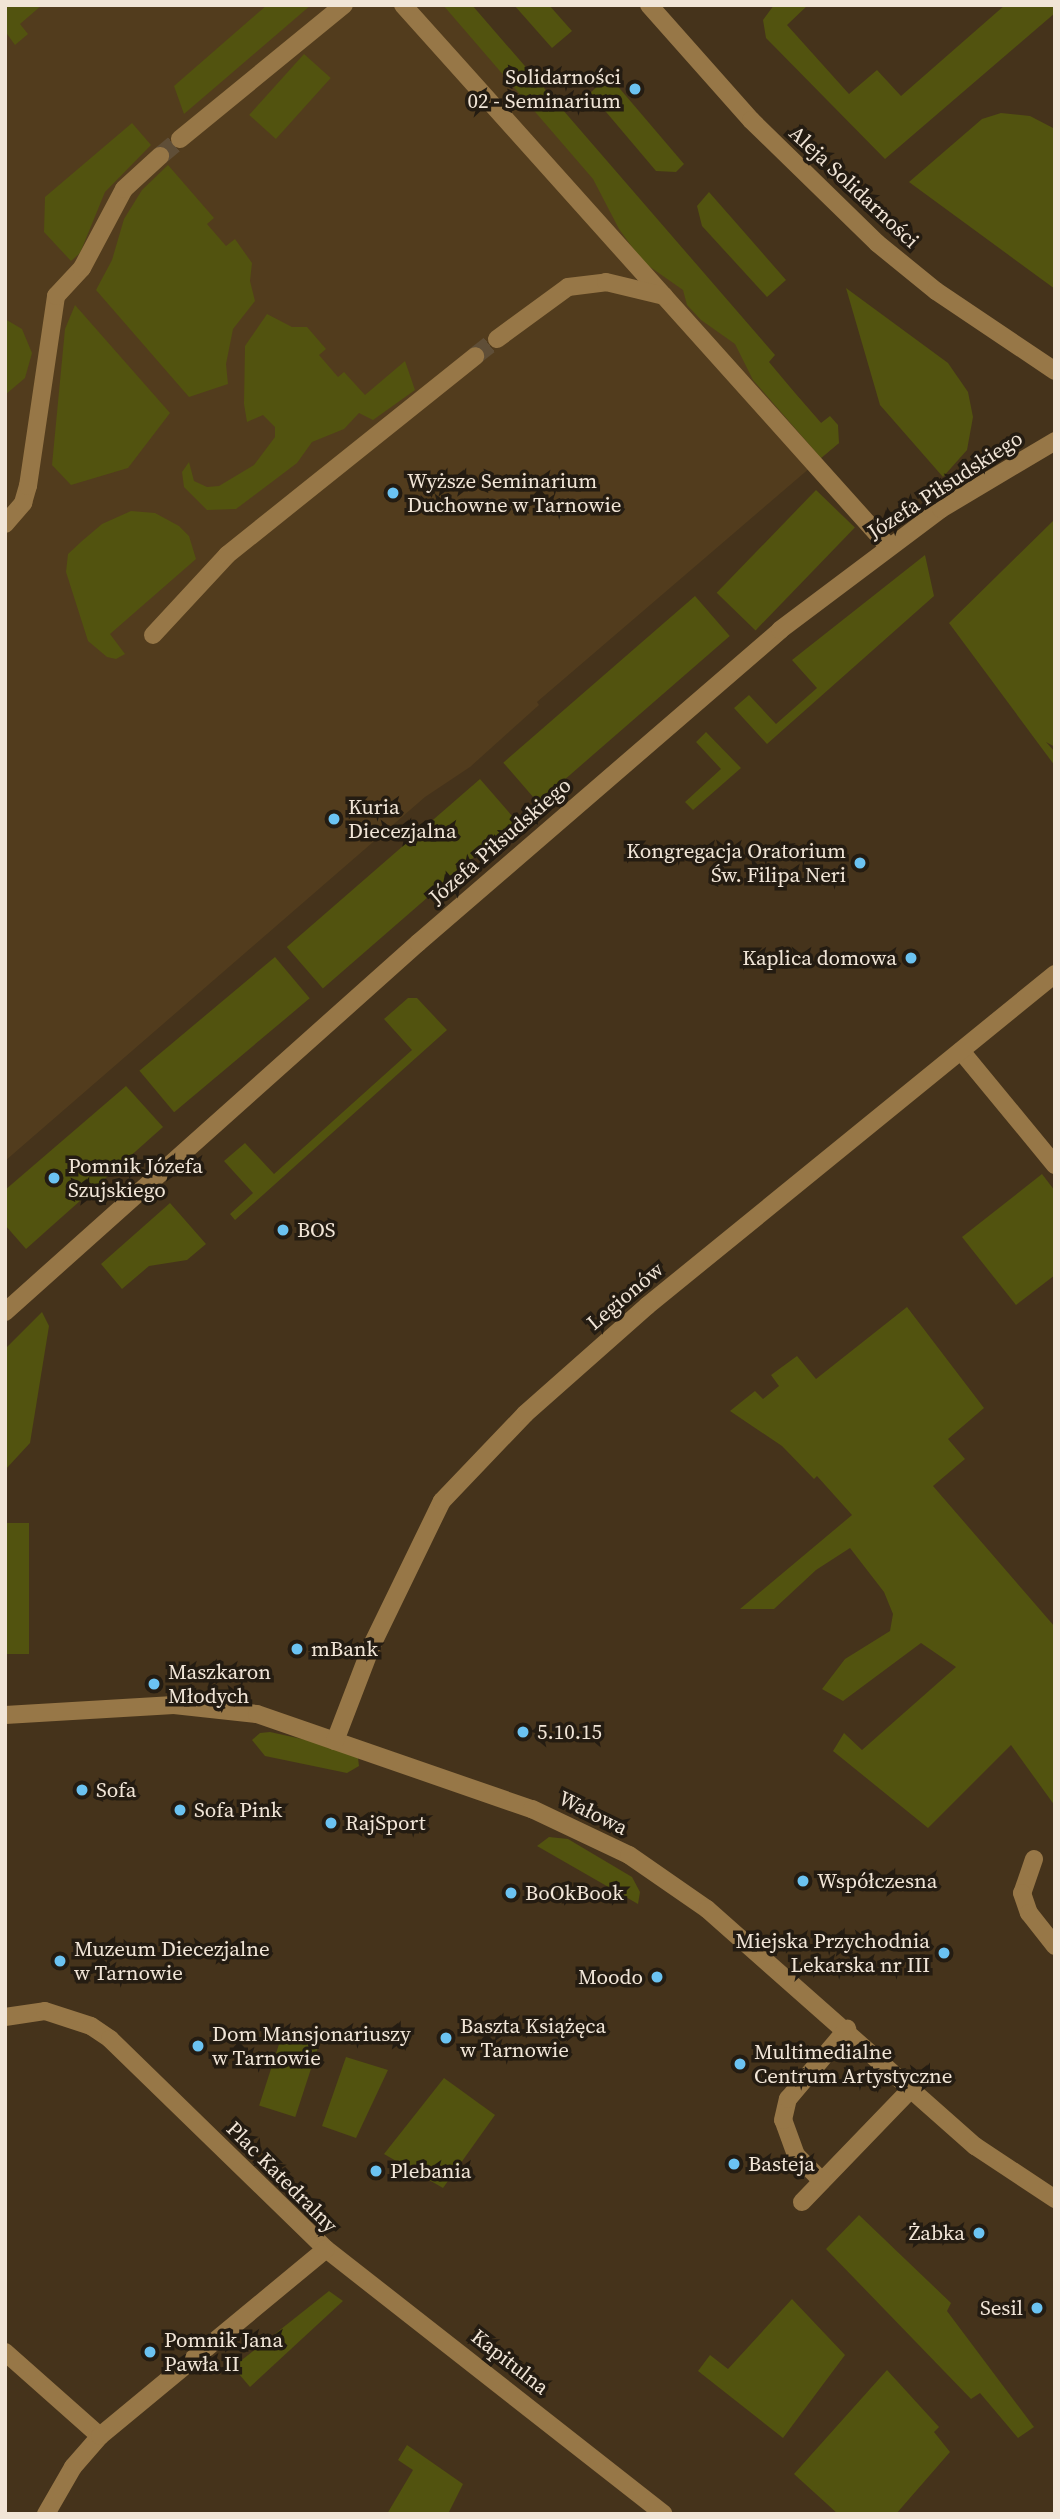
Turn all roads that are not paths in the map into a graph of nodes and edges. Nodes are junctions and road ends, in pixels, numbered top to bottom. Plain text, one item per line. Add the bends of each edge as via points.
1 (344, 5) edge
2 (403, 5) edge
3 (649, 5) edge
4 (180, 139) tunnel mouth
5 (160, 156) tunnel mouth
6 (665, 297) junction
7 (497, 338) tunnel mouth
8 (475, 356) tunnel mouth
9 (1055, 371) edge
10 (1055, 442) edge
11 (5, 524) edge
12 (889, 547) junction
13 (153, 635) dead end
14 (1055, 974) edge
15 (961, 1051) junction
16 (1055, 1165) edge
17 (5, 1312) edge
18 (5, 1715) edge
19 (335, 1741) junction
20 (1034, 1859) dead end
21 (1055, 1946) edge
22 (5, 2017) edge
23 (846, 2029) junction
24 (912, 2088) junction
25 (822, 2181) junction
26 (1054, 2198) edge
27 (802, 2202) dead end
28 (326, 2249) junction
29 (5, 2352) edge
30 (100, 2436) junction
31 (46, 2514) edge
32 (664, 2514) edge

1 - 4 street
2 - 6 street
3 - 9 street, Aleja Solidarności via 751,120 877,243 936,291
5 - 11 street via 124,189 82,268 56,296 28,486 23,503
6 - 7 street via 606,282 568,287
6 - 12 street
8 - 13 street via 227,555
10 - 12 street, Józefa Piłsudskiego via 1006,467
12 - 17 street, Józefa Piłsudskiego via 668,724
14 - 15 street, Legionów
15 - 16 street
15 - 19 street, Legionów via 648,1306 525,1415 442,1501 371,1647
18 - 19 street, Wałowa via 174,1705 257,1714
19 - 23 street, Wałowa via 532,1809 629,1855 707,1909
20 - 21 street via 1022,1893 1029,1913
22 - 28 street, Plac Katedralny via 45,2011 91,2026 110,2039
23 - 24 street, Wałowa
23 - 25 street via 788,2099 783,2120 796,2155
24 - 25 street
24 - 26 street, Wałowa via 987,2156
25 - 27 street
28 - 30 street, Plac Katedralny
28 - 32 street, Kapitulna
29 - 30 street
30 - 31 street, Plac Katedralny via 73,2466

